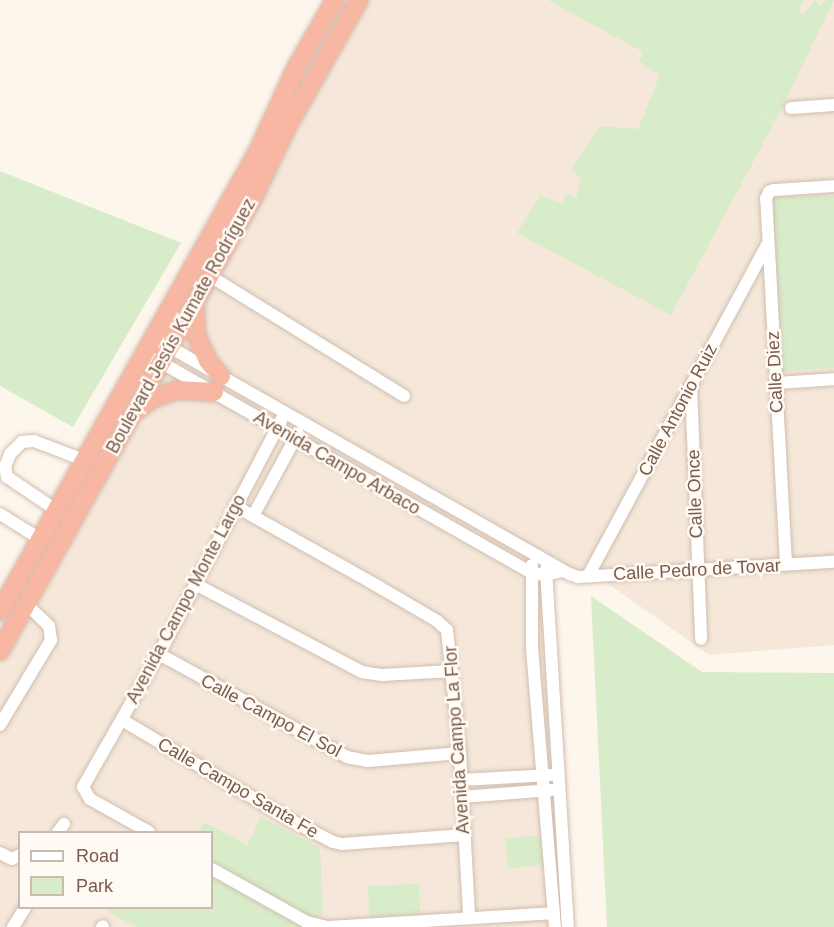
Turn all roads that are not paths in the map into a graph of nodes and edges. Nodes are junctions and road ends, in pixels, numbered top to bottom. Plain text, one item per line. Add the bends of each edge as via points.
1 (335, 0) edge
2 (359, 0) edge
3 (296, 69) junction
4 (314, 80) junction
5 (834, 105) edge
6 (790, 108) dead end
7 (834, 186) edge
8 (768, 243) junction
9 (210, 276) junction
10 (195, 301) junction
11 (148, 344) junction
12 (165, 355) junction
13 (834, 379) edge
14 (776, 383) junction
15 (218, 384) junction
16 (692, 385) junction
17 (404, 396) dead end
18 (285, 413) junction
19 (132, 414) junction
20 (303, 423) junction
21 (277, 428) junction
22 (295, 438) junction
23 (84, 460) junction
24 (235, 506) junction
25 (56, 510) junction
26 (0, 514) edge
27 (253, 516) junction
28 (40, 538) junction
29 (533, 555) junction
30 (546, 561) junction
31 (834, 562) edge
32 (786, 564) junction
33 (698, 570) junction
34 (562, 571) junction
35 (531, 573) junction
36 (546, 575) junction
37 (588, 576) junction
38 (195, 584) junction
39 (2, 601) edge
40 (26, 604) junction
41 (701, 639) dead end
42 (0, 651) edge
43 (159, 654) junction
44 (452, 671) junction
45 (122, 720) junction
46 (0, 725) edge
47 (460, 753) junction
48 (543, 775) junction
49 (558, 775) junction
50 (461, 780) junction
51 (559, 789) junction
52 (545, 790) junction
53 (462, 797) junction
54 (146, 831) edge
55 (465, 835) junction
56 (0, 845) edge
57 (0, 853) edge
58 (18, 855) edge
59 (213, 870) edge
60 (24, 909) edge
61 (554, 913) junction
62 (469, 916) junction
63 (13, 927) edge
64 (327, 927) edge
65 (555, 927) edge
66 (568, 927) edge

1 - 3 highway, Boulevard Jesús Kumate Rodríguez
2 - 4 highway, Boulevard Jesús Kumate Rodríguez
3 - 4 highway
3 - 11 highway, Boulevard Jesús Kumate Rodríguez via 258,151
4 - 9 highway, Boulevard Jesús Kumate Rodríguez
5 - 6 street
7 - 8 street, Calle Diez via 769,192
8 - 14 street, Calle Diez
8 - 16 street, Calle Antonio Ruiz
9 - 10 highway, Boulevard Jesús Kumate Rodríguez
9 - 17 street
10 - 12 highway, Boulevard Jesús Kumate Rodríguez
10 - 15 highway via 197,337
11 - 12 street, Avenida Campo Arbaco
11 - 23 highway, Boulevard Jesús Kumate Rodríguez
12 - 15 street, Avenida Campo Arbaco
12 - 19 highway, Boulevard Jesús Kumate Rodríguez
13 - 14 street
14 - 32 street, Calle Diez
15 - 18 street, Avenida Campo Arbaco
15 - 19 highway via 171,392 154,398
15 - 21 street, Avenida Campo Arbaco
16 - 33 street, Calle Once
16 - 37 street, Calle Antonio Ruiz
18 - 20 street, Avenida Campo Arbaco
18 - 21 street, Avenida Campo Monte Largo
19 - 40 highway, Boulevard Jesús Kumate Rodríguez
20 - 22 street
20 - 29 street, Avenida Campo Arbaco
21 - 22 street, Avenida Campo Arbaco
21 - 24 street, Avenida Campo Monte Largo
22 - 27 street
22 - 35 street, Avenida Campo Arbaco
23 - 25 highway, Boulevard Jesús Kumate Rodríguez
23 - 25 street via 34,441 22,442 10,454 5,467 7,477
24 - 27 street, Avenida Campo La Flor
24 - 38 street, Avenida Campo Monte Largo
25 - 28 highway, Boulevard Jesús Kumate Rodríguez
26 - 28 street
27 - 44 street, Avenida Campo La Flor via 441,624 450,639
28 - 39 highway, Boulevard Jesús Kumate Rodríguez
29 - 30 street, Avenida Campo Arbaco
29 - 35 street
30 - 34 street, Avenida Campo Arbaco
30 - 36 street
31 - 32 street, Calle Pedro de Tovar
32 - 33 street, Calle Pedro de Tovar
33 - 37 street, Calle Pedro de Tovar
33 - 41 street, Calle Once
34 - 36 street
34 - 37 street, Calle Pedro de Tovar
35 - 36 street, Avenida Campo Arbaco
35 - 48 street via 532,648
36 - 49 street
38 - 43 street, Avenida Campo Monte Largo
38 - 44 street via 362,672 382,675
40 - 42 highway, Boulevard Jesús Kumate Rodríguez
40 - 46 street via 49,626 51,640
43 - 45 street, Avenida Campo Monte Largo
43 - 47 street, Calle Campo El Sol via 347,757 368,761
44 - 47 street, Avenida Campo La Flor
45 - 54 street, Avenida Campo Monte Largo via 83,791 90,799
45 - 55 street, Calle Campo Santa Fe via 333,842
47 - 50 street, Avenida Campo La Flor
48 - 49 street
48 - 50 street
48 - 52 street
49 - 51 street
50 - 53 street, Avenida Campo La Flor
51 - 52 street
51 - 66 street
52 - 53 street
52 - 61 street
53 - 55 street, Avenida Campo La Flor
55 - 62 street, Avenida Campo La Flor
56 - 58 street
57 - 58 street via 12,859
59 - 64 street via 296,917
60 - 63 street
61 - 62 street
61 - 65 street
62 - 64 street

